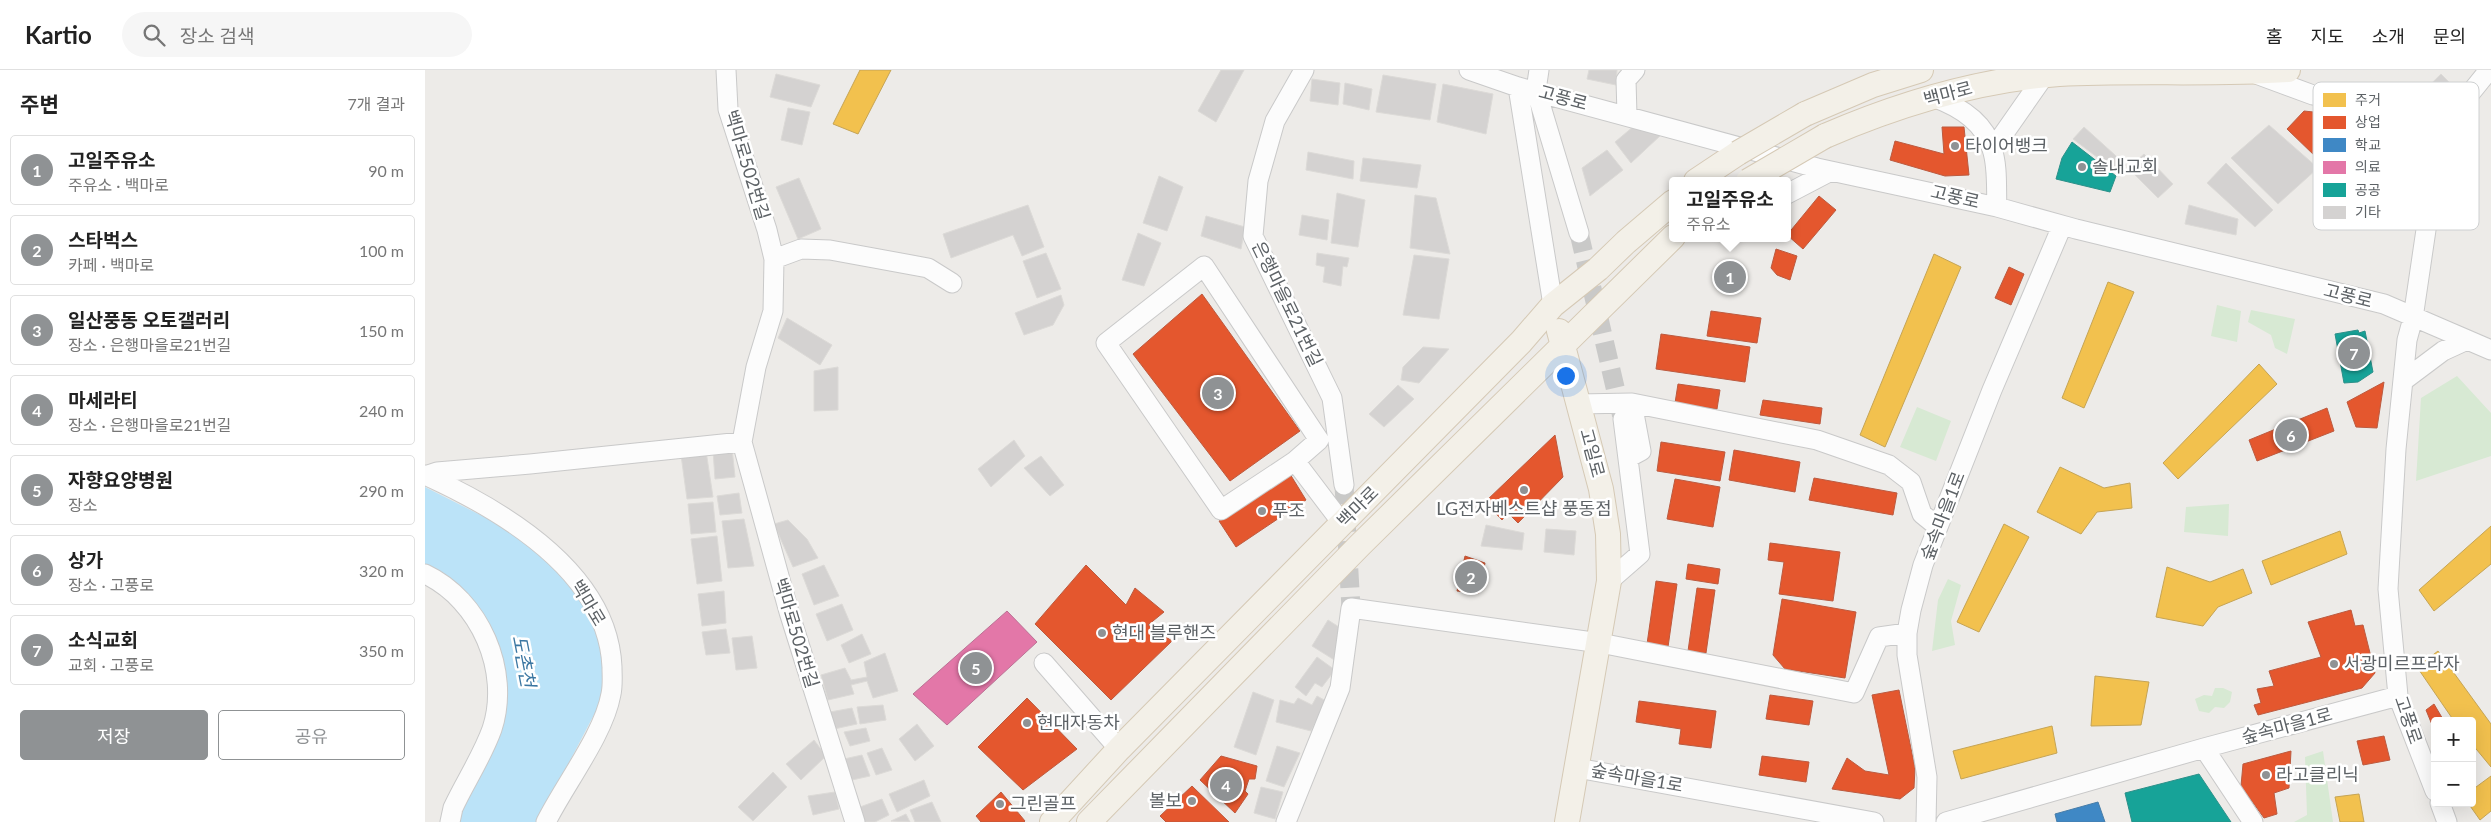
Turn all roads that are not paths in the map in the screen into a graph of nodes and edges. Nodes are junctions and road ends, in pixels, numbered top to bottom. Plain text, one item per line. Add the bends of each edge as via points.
1 (726, 70) edge
2 (1304, 70) edge
3 (1469, 70) edge
4 (1539, 70) edge
5 (1635, 70) edge
6 (1921, 70) edge
7 (2287, 70) edge
8 (2489, 70) edge
9 (2250, 72) junction
10 (1497, 74) edge
11 (2044, 76) junction
12 (2470, 78) edge
13 (1527, 89) junction
14 (2313, 95) edge
15 (1933, 97) junction
16 (1627, 116) junction
17 (1993, 149) junction
18 (1831, 170) junction
19 (1701, 177) edge
20 (1755, 177) edge
21 (1791, 192) edge
22 (1669, 205) edge
23 (1997, 208) junction
24 (2062, 226) junction
25 (2426, 230) edge
26 (1579, 233) tunnel mouth
27 (1669, 241) edge
28 (774, 259) junction
29 (952, 283) dead end
30 (1553, 305) junction
31 (2413, 318) junction
32 (2467, 340) junction
33 (1562, 344) junction
34 (2491, 350) edge
35 (2403, 381) junction
36 (1578, 404) junction
37 (1628, 410) junction
38 (743, 442) junction
39 (1295, 461) junction
40 (425, 476) edge
41 (1344, 485) tunnel mouth
42 (1342, 523) junction
43 (1938, 527) junction
44 (425, 574) edge
45 (1609, 581) junction
46 (1907, 632) junction
47 (1600, 643) junction
48 (1044, 662) dead end
49 (2398, 696) junction
50 (2204, 748) junction
51 (1119, 749) junction
52 (1577, 768) junction
53 (2431, 781) edge
54 (2441, 807) edge
55 (451, 822) edge
56 (546, 822) edge
57 (855, 822) edge
58 (1052, 822) edge
59 (1089, 822) edge
60 (1286, 822) edge
61 (1567, 822) edge
62 (1874, 822) edge
63 (1926, 822) edge
64 (1946, 822) edge
65 (2253, 822) edge
66 (2447, 822) edge

1 - 28 street, 백마로502번길 via 728,109
2 - 41 street, 은행마을로21번길 via 1275,121 1258,181 1253,236 1332,398
3 - 10 street
4 - 13 street
5 - 16 street via 1626,80
6 - 19 main road, 백마로, bridge via 1873,85 1805,114
7 - 9 main road, 백마로
8 - 12 street
9 - 11 main road, 백마로
9 - 14 street
10 - 13 street, 고풍로
11 - 15 main road, 백마로 via 1972,86
11 - 17 street
13 - 16 street, 고풍로
13 - 26 street
13 - 30 street, 고일로
15 - 17 street via 1970,116
15 - 20 main road, 백마로, bridge via 1825,136
16 - 18 street, 고풍로
17 - 23 street
18 - 21 street
18 - 23 street, 고풍로
22 - 30 main road, 백마로
23 - 24 street, 고풍로
24 - 31 street, 고풍로 via 2384,304
24 - 43 street, 숲속마을1로
25 - 31 street
27 - 33 main road, 백마로
28 - 29 street via 801,249 830,250 928,268
28 - 38 street, 백마로502번길 via 773,311 756,367
30 - 33 main road, 고일로
30 - 42 main road, 백마로 via 1521,342
31 - 32 street, 고풍로
31 - 35 street, 고풍로
32 - 34 street, 고풍로
32 - 35 street via 2432,358
33 - 36 main road, 고일로
33 - 59 main road, 백마로
35 - 49 street, 고풍로 via 2388,590
36 - 37 street
36 - 45 main road, 고일로 via 1601,489
37 - 43 street via 1817,440 1889,465 1911,482 1921,514
37 - 45 street via 1628,458 1640,554
38 - 40 street via 437,472
38 - 57 street, 백마로502번길 via 789,612
39 - 39 street via 1319,440 1204,266 1105,343 1221,510
39 - 42 street
40 - 56 street, 백마로 via 498,514 553,554 587,594 606,634 611,650 611,694 591,742
42 - 51 main road, 백마로
43 - 46 street, 숲속마을1로 via 1923,565
44 - 55 street via 455,595 469,610 491,652 497,686 492,729 453,808
45 - 47 main road, 고일로
46 - 47 street via 1879,637 1854,694
46 - 63 street, 숲속마을1로 via 1907,655 1927,777
47 - 52 main road, 고일로
47 - 60 street via 1351,608 1340,688
48 - 51 street
49 - 50 street, 숲속마을1로
49 - 53 street, 고풍로
50 - 64 street, 숲속마을1로
50 - 65 street
51 - 58 main road, 백마로
52 - 61 main road, 고일로
52 - 62 street, 숲속마을1로
54 - 66 street

